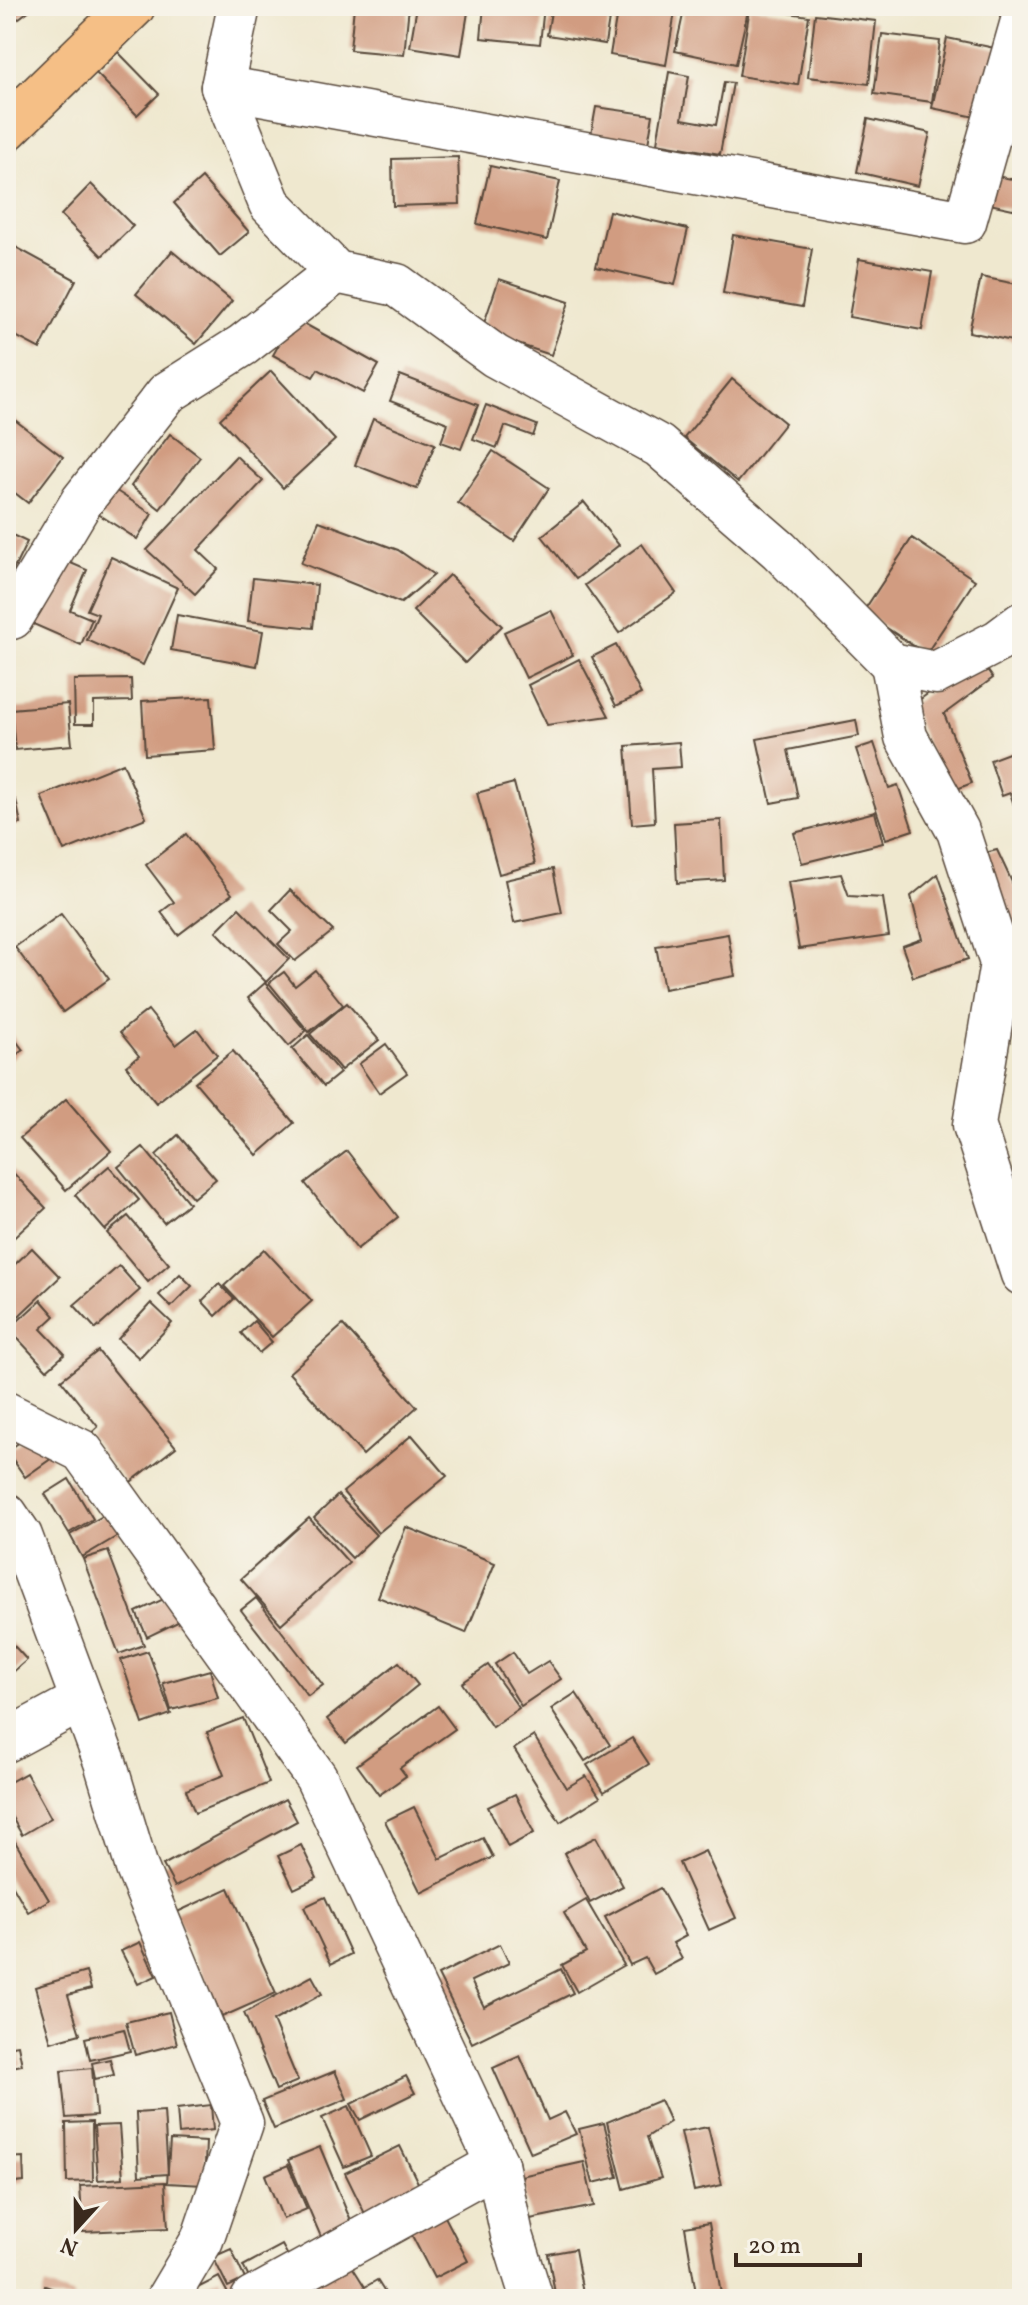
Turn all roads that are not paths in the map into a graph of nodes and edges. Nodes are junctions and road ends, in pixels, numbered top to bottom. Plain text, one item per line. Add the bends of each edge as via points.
1 (133, 6) edge
2 (239, 6) edge
3 (1022, 21) edge
4 (222, 87) junction
5 (6, 129) edge
6 (336, 272) junction
7 (12, 618) dead end
8 (1022, 623) edge
9 (892, 664) junction
10 (1022, 1274) edge
11 (6, 1413) edge
12 (6, 1514) edge
13 (82, 1700) junction
14 (6, 1741) edge
15 (497, 2164) junction
16 (167, 2299) edge
17 (252, 2299) edge
18 (532, 2299) edge

1 - 5 main road
2 - 4 street
3 - 4 street via 965,222
4 - 6 street via 270,204
6 - 7 street via 243,345 167,393 82,501
6 - 9 street via 397,285 495,356 659,446 779,550
8 - 9 street via 936,673
9 - 10 street via 906,737 958,831 1001,963 974,1125
11 - 15 street via 82,1451 316,1777
12 - 13 street via 21,1536
13 - 14 street
13 - 16 street via 137,1868 242,2123 202,2240
15 - 17 street
15 - 18 street

